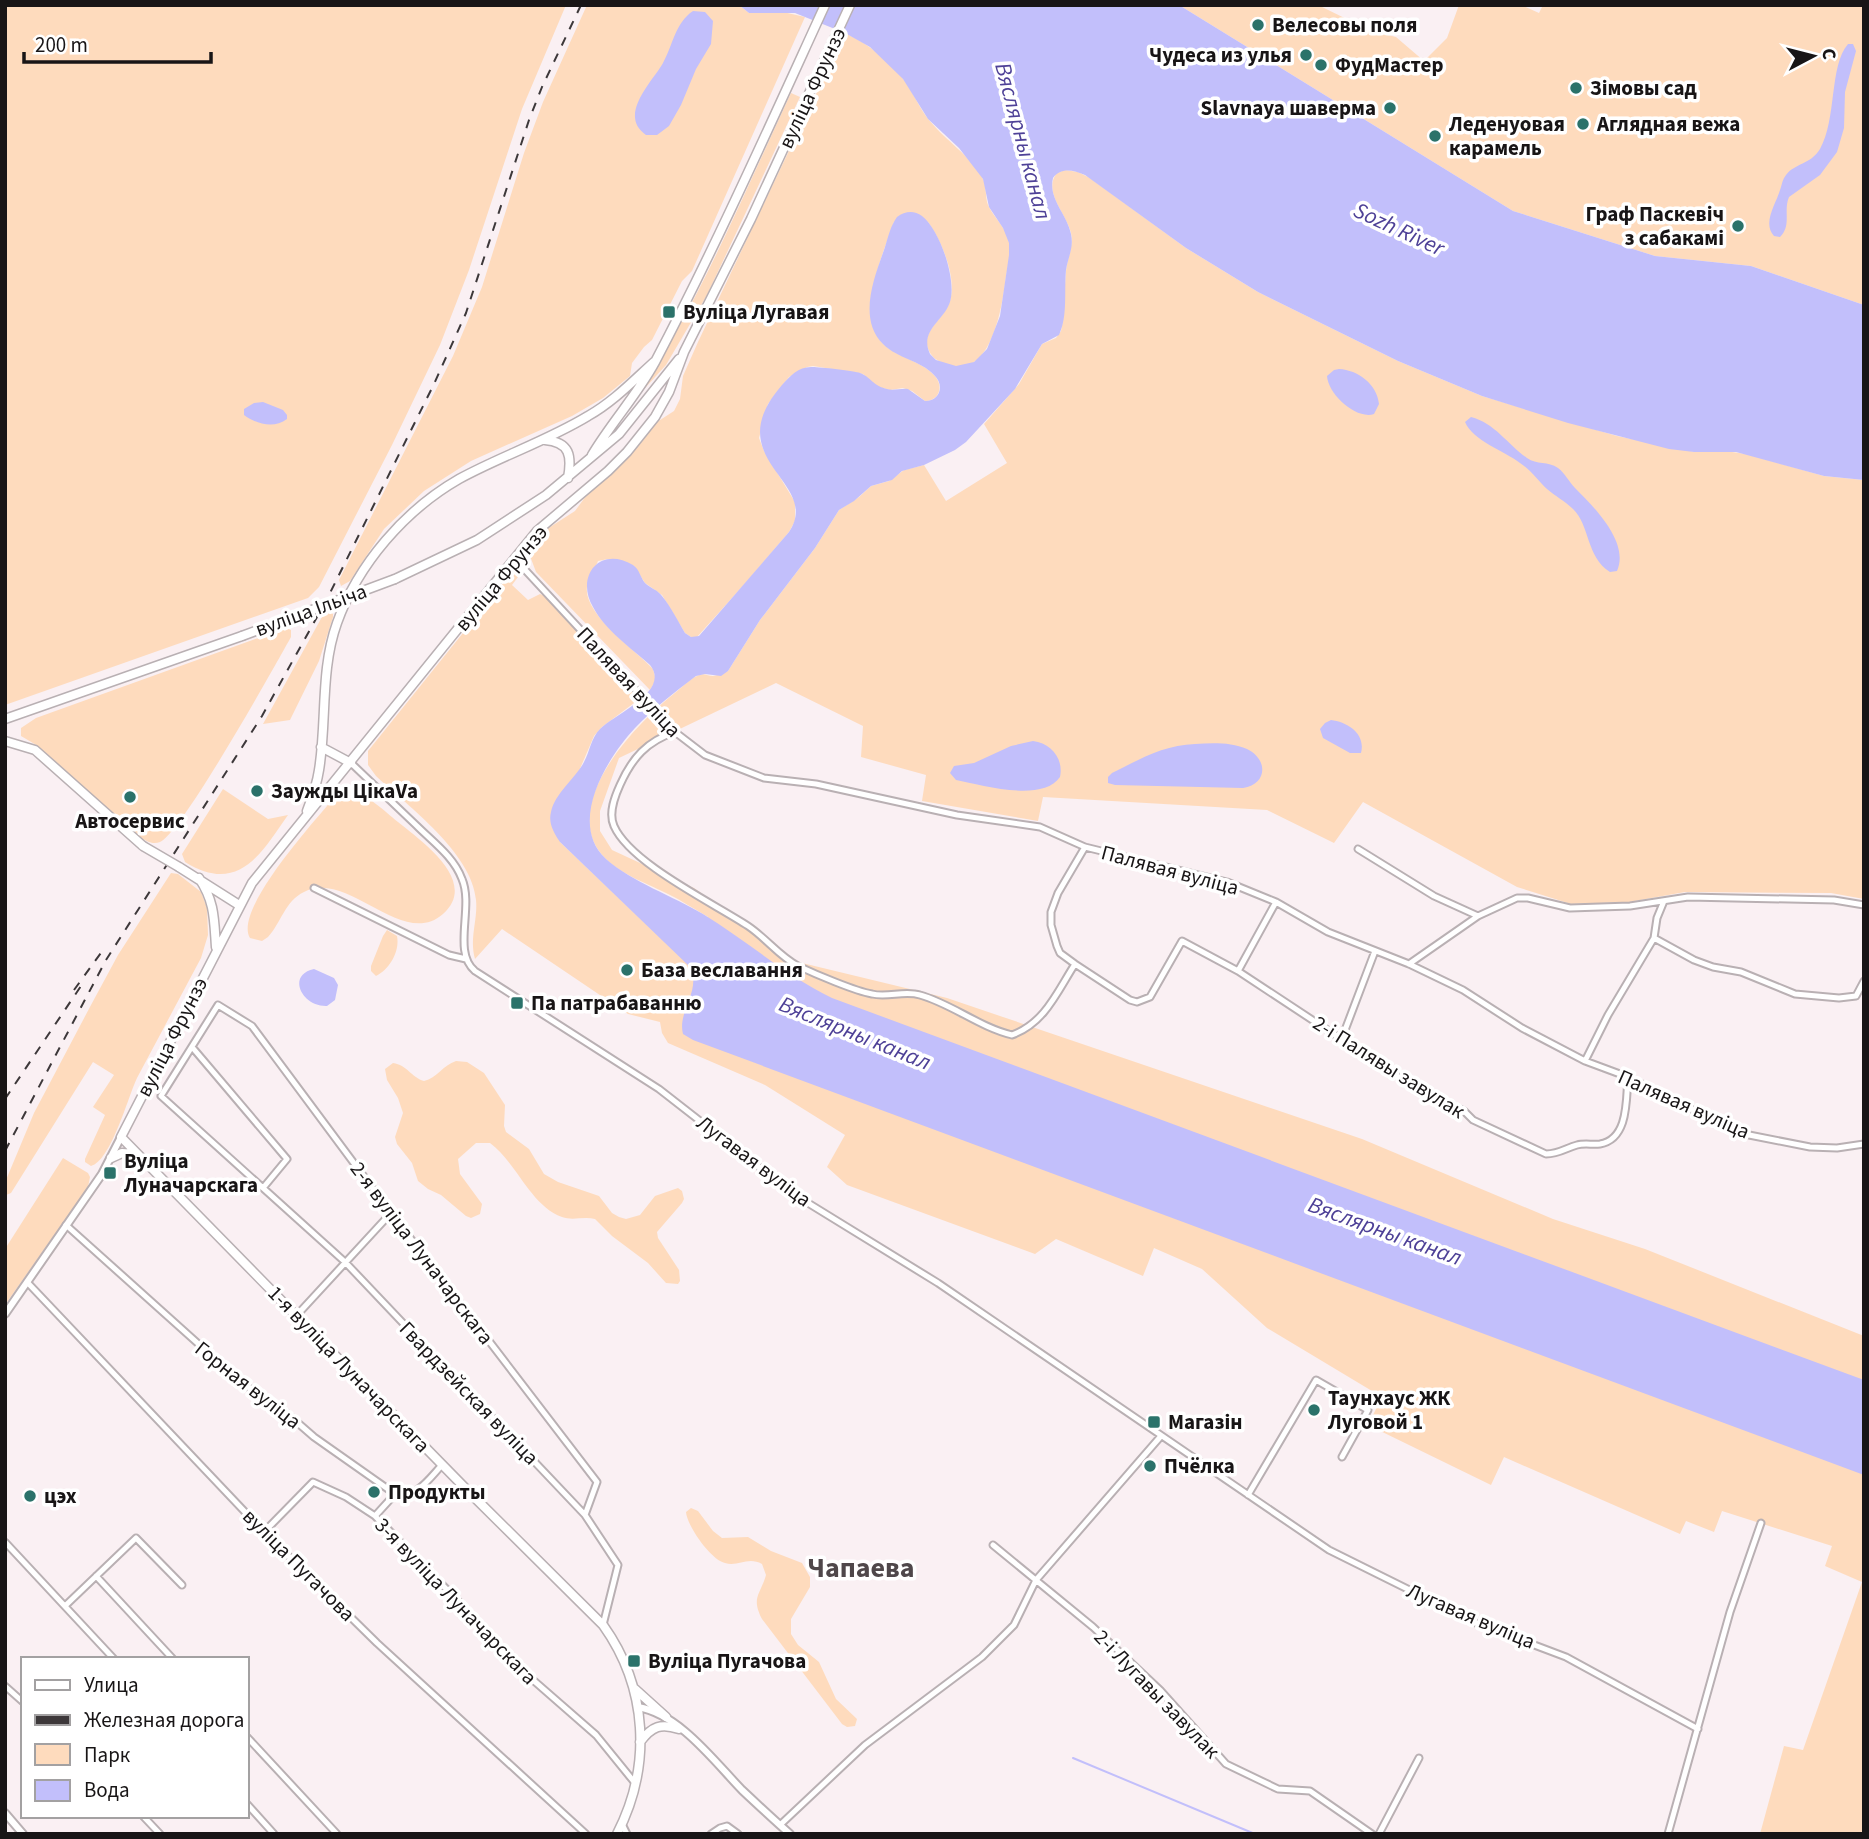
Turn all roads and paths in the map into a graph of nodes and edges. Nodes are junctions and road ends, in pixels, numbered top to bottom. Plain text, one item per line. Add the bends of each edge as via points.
1 (825, 5) edge
2 (850, 5) edge
3 (684, 352) junction
4 (654, 362) junction
5 (545, 440) junction
6 (593, 455) junction
7 (568, 478) junction
8 (514, 559) junction
9 (5, 719) edge
10 (675, 732) junction
11 (5, 741) edge
12 (321, 747) junction
13 (351, 763) junction
14 (305, 818) junction
15 (1085, 847) junction
16 (1358, 849) dead end
17 (199, 878) junction
18 (314, 888) dead end
19 (1664, 901) junction
20 (1276, 902) junction
21 (239, 905) junction
22 (1864, 905) edge
23 (1478, 916) junction
24 (1654, 938) junction
25 (216, 950) junction
26 (1375, 951) junction
27 (466, 960) junction
28 (1075, 964) junction
29 (1409, 964) junction
30 (1238, 971) junction
31 (1864, 981) edge
32 (1342, 1038) junction
33 (192, 1047) junction
34 (1585, 1060) junction
35 (1628, 1077) junction
36 (121, 1137) junction
37 (1863, 1145) edge
38 (136, 1154) junction
39 (111, 1158) junction
40 (263, 1188) junction
41 (391, 1213) junction
42 (66, 1226) junction
43 (345, 1262) junction
44 (27, 1282) junction
45 (5, 1314) edge
46 (297, 1315) junction
47 (1161, 1436) junction
48 (1342, 1457) dead end
49 (442, 1465) junction
50 (394, 1494) junction
51 (1248, 1495) junction
52 (585, 1515) junction
53 (375, 1516) junction
54 (1761, 1523) dead end
55 (264, 1532) junction
56 (5, 1542) edge
57 (993, 1545) dead end
58 (96, 1576) junction
59 (1036, 1580) junction
60 (182, 1585) dead end
61 (66, 1605) junction
62 (603, 1625) junction
63 (112, 1657) edge
64 (171, 1657) edge
65 (5, 1686) edge
66 (635, 1689) junction
67 (21, 1700) edge
68 (638, 1707) junction
69 (666, 1717) junction
70 (679, 1729) junction
71 (1698, 1729) junction
72 (248, 1738) edge
73 (640, 1742) junction
74 (1419, 1758) dead end
75 (636, 1784) junction
76 (248, 1805) edge
77 (5, 1813) edge
78 (145, 1818) edge
79 (622, 1824) junction
80 (783, 1829) edge
81 (23, 1834) edge
82 (160, 1834) edge
83 (274, 1834) edge
84 (337, 1834) edge
85 (586, 1834) edge
86 (617, 1834) edge
87 (627, 1834) edge
88 (711, 1834) edge
89 (738, 1834) edge
90 (790, 1834) edge
91 (1372, 1834) edge
92 (1379, 1834) edge
93 (1668, 1834) edge

1 - 4 main road, вуліца Фрунзэ
2 - 3 main road, вуліца Фрунзэ
3 - 6 main road, вуліца Ільіча via 619,434
3 - 8 main road, вуліца Фрунзэ via 669,392 627,452 548,521
4 - 5 main road via 591,415
4 - 6 main road, вуліца Ільіча
5 - 7 main road via 567,450
5 - 12 main road via 481,468 437,494 414,511 375,554 332,638
6 - 7 main road, вуліца Ільіча
7 - 9 main road, вуліца Ільіча, bridge via 477,540 396,579
8 - 10 street, Палявая вуліца
8 - 13 main road, вуліца Фрунзэ
10 - 15 street, Палявая вуліца via 705,755 764,778 1040,827
10 - 28 street via 648,744 633,759 612,808 612,824 648,862 750,927 797,965 873,995 921,995 990,1030 1012,1035 1046,1011
11 - 17 main road, bridge via 35,750 143,846
12 - 13 main road
12 - 14 main road
13 - 14 main road, вуліца Фрунзэ
13 - 27 street via 459,871 467,894
14 - 21 main road, вуліца Фрунзэ
15 - 20 street, Палявая вуліца via 1227,882
15 - 28 street via 1051,912 1060,953
16 - 23 street via 1434,896
17 - 21 main road
17 - 25 main road via 213,908
18 - 27 street
19 - 22 street via 1688,897 1834,900
19 - 23 street via 1570,908 1517,898
19 - 24 street
20 - 26 street, Палявая вуліца via 1328,932
20 - 30 street
21 - 25 main road, вуліца Фрунзэ
23 - 29 street
24 - 31 street via 1694,960 1741,972 1795,994 1847,998 1856,996
24 - 34 street
25 - 36 main road, вуліца Фрунзэ
26 - 29 street, Палявая вуліца
26 - 32 street
27 - 47 street, Лугавая вуліца via 492,983 659,1089 795,1195 938,1283
28 - 30 street, 2-і Палявы завулак via 1130,1000 1142,1001 1150,997 1182,942
29 - 34 street, Палявая вуліца
30 - 32 street, 2-і Палявы завулак
32 - 35 street, 2-і Палявы завулак via 1414,1087 1546,1154 1611,1140 1623,1123
33 - 40 street via 288,1159
33 - 40 street, Гвардзейская вуліца via 161,1096
33 - 41 street, 2-я вуліца Луначарскага via 218,1005 252,1026
34 - 35 street, Палявая вуліца
35 - 37 street, Палявая вуліца via 1739,1133 1810,1147
36 - 38 main road, 1-я вуліца Луначарскага
36 - 39 street
38 - 39 main road
38 - 46 main road, 1-я вуліца Луначарскага
39 - 42 street
40 - 43 street, Гвардзейская вуліца
41 - 43 street
41 - 52 street, 2-я вуліца Луначарскага via 597,1482
42 - 44 street
42 - 50 street, Горная вуліца via 242,1383
43 - 46 street
43 - 52 street, Гвардзейская вуліца
44 - 45 street
44 - 55 street, вуліца Пугачова
46 - 49 main road, 1-я вуліца Луначарскага
47 - 51 street, Лугавая вуліца
47 - 59 street
48 - 51 street via 1368,1410 1316,1380
49 - 50 street via 414,1493
49 - 62 main road, 1-я вуліца Луначарскага
50 - 53 street
51 - 71 street, Лугавая вуліца via 1329,1550 1476,1623 1566,1657
52 - 62 street, Гвардзейская вуліца via 618,1565
53 - 55 street, 3-я вуліца Луначарскага via 313,1482
53 - 75 street, 3-я вуліца Луначарскага via 462,1605 492,1645 596,1735
54 - 71 street via 1730,1612
55 - 85 street, вуліца Пугачова via 377,1643
56 - 61 street
57 - 59 street, 2-і Лугавы завулак
58 - 60 street via 136,1538
58 - 61 street
58 - 64 street
59 - 80 street via 1014,1625 982,1657 865,1745
59 - 91 street, 2-і Лугавы завулак via 1160,1690 1226,1764 1278,1789 1310,1791
61 - 63 street
62 - 66 main road, 1-я вуліца Луначарскага via 627,1664
65 - 67 street
66 - 68 main road, 1-я вуліца Луначарскага
66 - 69 main road
68 - 69 street
68 - 73 main road, 1-я вуліца Луначарскага
69 - 70 street
70 - 73 main road via 657,1726
70 - 80 street
71 - 93 street
72 - 84 street
73 - 75 main road, 1-я вуліца Луначарскага
74 - 92 street
75 - 79 main road, 1-я вуліца Луначарскага
76 - 83 street
77 - 81 street
78 - 82 street
79 - 86 main road, 1-я вуліца Луначарскага
79 - 87 street
80 - 90 street
88 - 89 street via 727,1826

